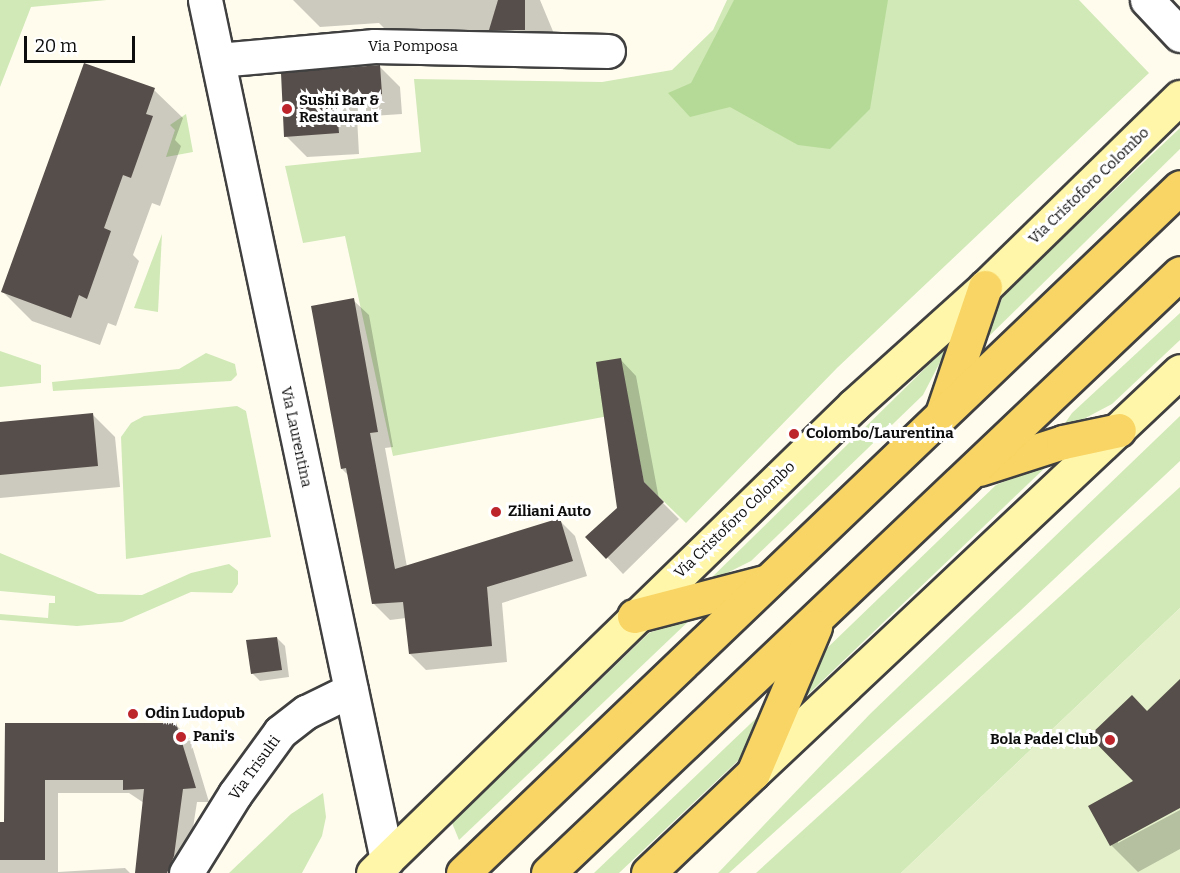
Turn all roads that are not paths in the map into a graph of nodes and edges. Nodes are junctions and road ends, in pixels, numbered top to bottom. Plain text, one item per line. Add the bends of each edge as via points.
1 (205, 0) edge
2 (1147, 0) edge
3 (1180, 35) edge
4 (608, 51) dead end
5 (218, 60) junction
6 (1180, 97) edge
7 (1180, 187) edge
8 (1180, 273) edge
9 (985, 287) junction
10 (1180, 371) edge
11 (941, 417) junction
12 (1119, 430) junction
13 (969, 472) junction
14 (770, 581) junction
15 (634, 616) junction
16 (819, 617) junction
17 (351, 690) junction
18 (753, 773) junction
19 (383, 869) edge
20 (186, 873) edge
21 (463, 873) edge
22 (548, 873) edge
23 (648, 873) edge

1 - 5 street, Via Laurentina
2 - 3 street
4 - 5 street, Via Pomposa via 374,46
5 - 17 street, Via Laurentina
6 - 9 main road, Via Cristoforo Colombo
7 - 11 main road
8 - 13 main road
9 - 11 main road
9 - 15 main road, Via Cristoforo Colombo via 854,405
10 - 12 main road
11 - 14 main road
12 - 13 main road via 1063,442
12 - 18 main road
13 - 16 main road
14 - 15 main road
14 - 21 main road
15 - 19 main road, Via Cristoforo Colombo
16 - 18 main road
16 - 22 main road
17 - 19 street, Via Laurentina
17 - 20 street, Via Trisulti via 306,712 280,732 235,794
18 - 23 main road

